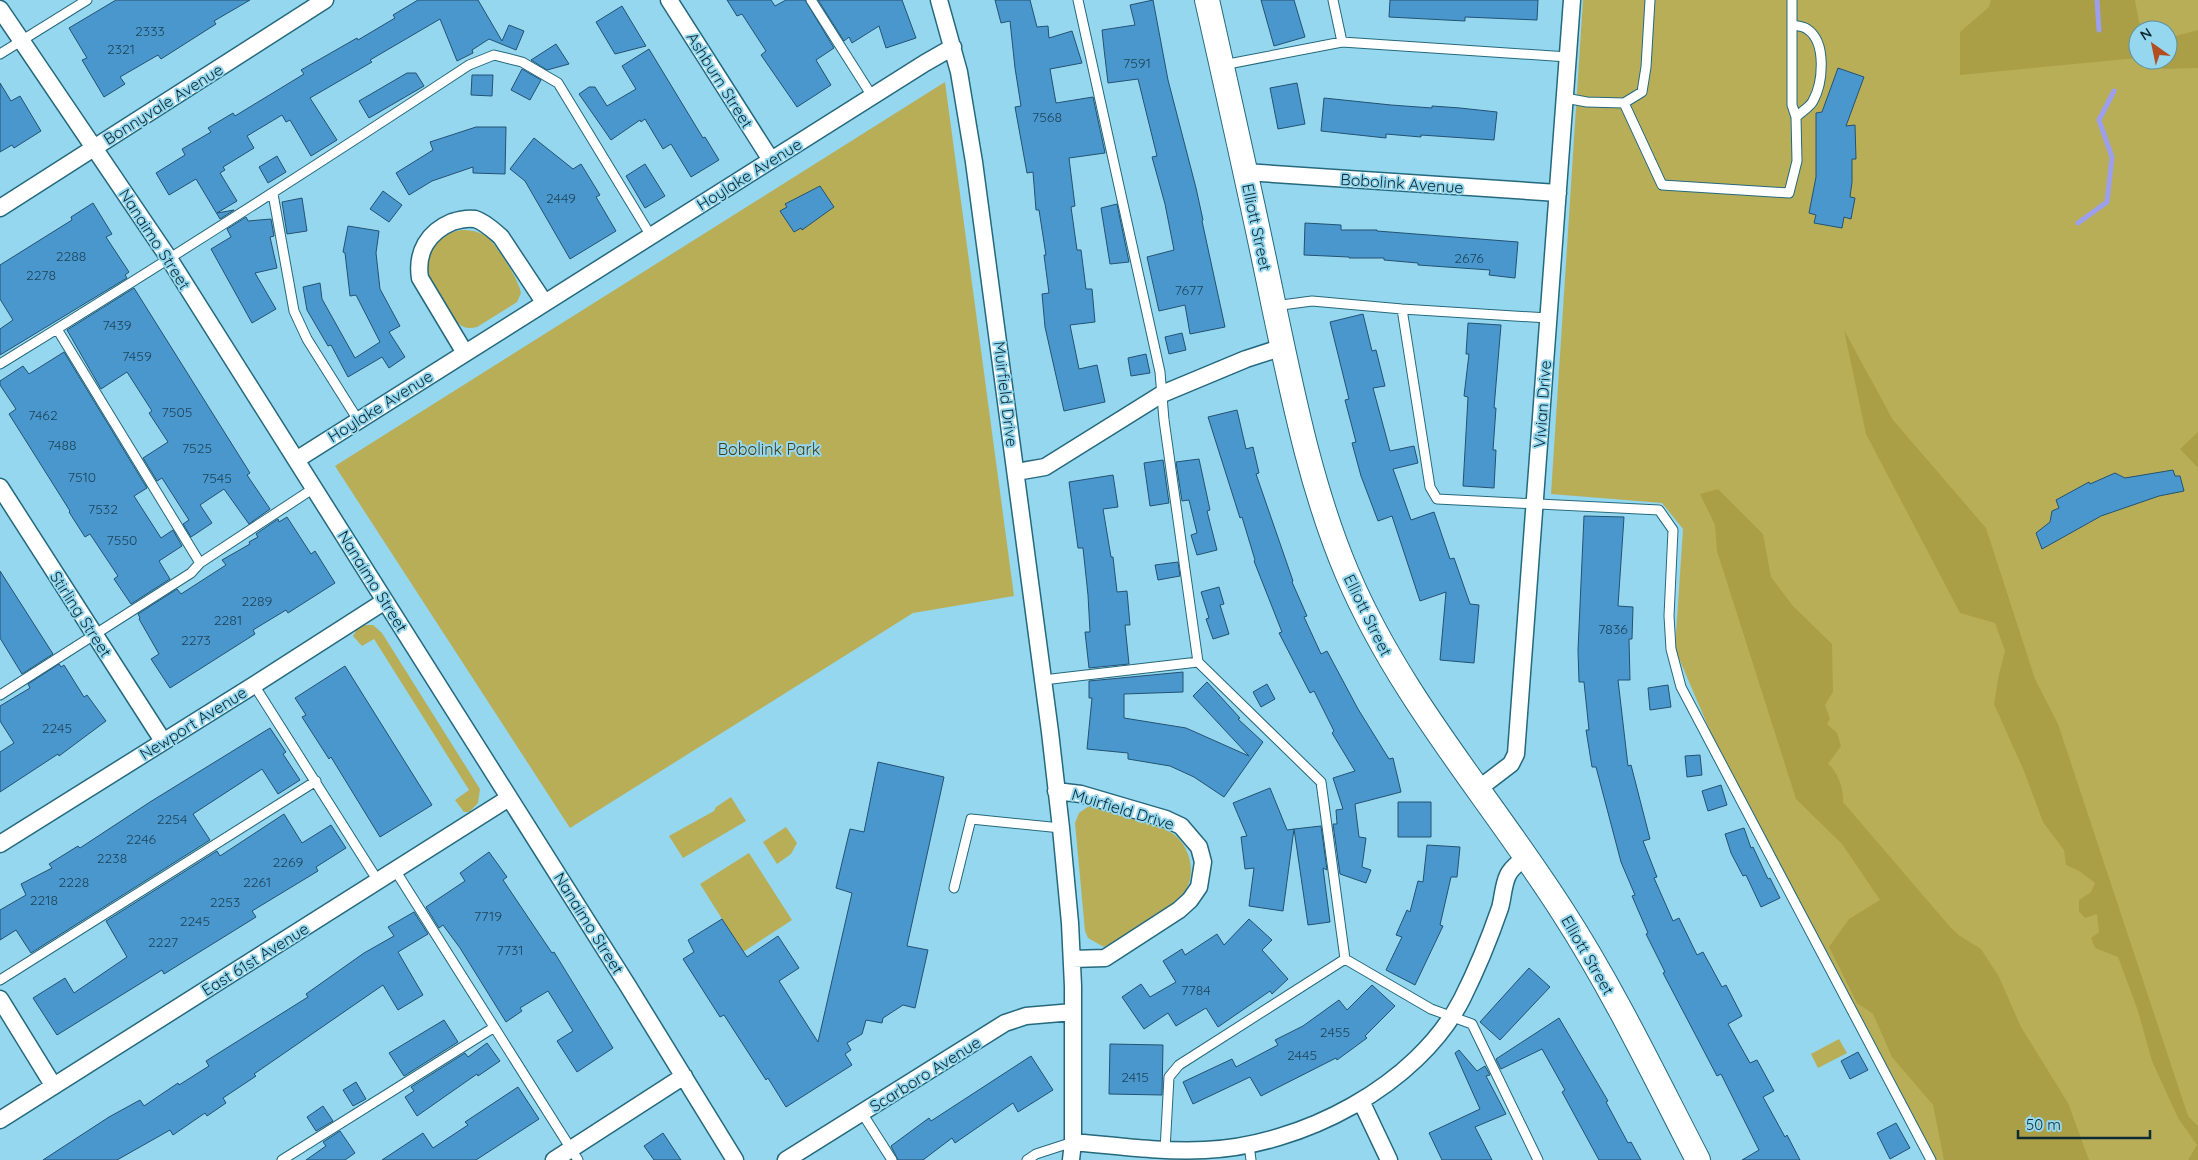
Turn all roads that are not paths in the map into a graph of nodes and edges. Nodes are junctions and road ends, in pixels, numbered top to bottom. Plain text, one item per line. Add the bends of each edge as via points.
1 (87, 0) edge
2 (325, 0) edge
3 (669, 0) edge
4 (811, 0) edge
5 (939, 0) edge
6 (1078, 0) edge
7 (1207, 0) edge
8 (1333, 0) edge
9 (1572, 0) edge
10 (1650, 0) edge
11 (1792, 0) edge
12 (0, 8) edge
13 (1792, 25) junction
14 (22, 40) junction
15 (1342, 42) junction
16 (953, 47) junction
17 (0, 54) edge
18 (1568, 57) junction
19 (1222, 65) junction
20 (872, 96) junction
21 (1565, 98) junction
22 (1624, 103) junction
23 (1796, 117) junction
24 (94, 147) junction
25 (771, 160) junction
26 (1245, 172) junction
27 (1558, 193) junction
28 (273, 194) junction
29 (0, 208) edge
30 (651, 236) junction
31 (168, 257) junction
32 (544, 302) junction
33 (1274, 306) junction
34 (1402, 309) junction
35 (1548, 318) junction
36 (57, 329) junction
37 (1283, 347) junction
38 (465, 353) junction
39 (0, 364) edge
40 (1162, 394) junction
41 (358, 420) junction
42 (296, 460) junction
43 (1016, 472) junction
44 (0, 487) edge
45 (314, 488) junction
46 (1536, 503) junction
47 (200, 563) junction
48 (385, 601) junction
49 (95, 636) junction
50 (1198, 662) junction
51 (1043, 680) junction
52 (254, 685) junction
53 (0, 695) edge
54 (163, 741) junction
55 (316, 781) junction
56 (1477, 790) junction
57 (1056, 791) junction
58 (509, 798) junction
59 (1061, 828) junction
60 (0, 844) edge
61 (1526, 856) junction
62 (396, 870) junction
63 (378, 881) junction
64 (954, 888) dead end
65 (1072, 958) junction
66 (1345, 959) junction
67 (0, 980) edge
68 (0, 999) edge
69 (1073, 1012) junction
70 (1452, 1018) junction
71 (493, 1028) junction
72 (684, 1076) junction
73 (53, 1085) junction
74 (1361, 1101) junction
75 (862, 1114) junction
76 (0, 1120) edge
77 (1073, 1142) junction
78 (1166, 1150) junction
79 (1250, 1153) edge
80 (575, 1155) edge
81 (282, 1160) edge
82 (554, 1160) edge
83 (735, 1160) edge
84 (786, 1160) edge
85 (892, 1160) edge
86 (1027, 1160) edge
87 (1071, 1160) edge
88 (1389, 1160) edge
89 (1538, 1160) edge
90 (1698, 1160) edge
91 (1931, 1160) edge

1 - 14 lane
2 - 24 street, Bonnyvale Avenue
3 - 25 street, Ashburn Street
4 - 20 lane
5 - 16 street, Muirfield Drive
6 - 40 lane via 1160,372
7 - 19 street, Elliott Street
8 - 15 lane
9 - 18 street, Vivian Drive
10 - 22 lane via 1642,92
11 - 13 lane
12 - 14 street, Nanaimo Street
13 - 23 lane via 1792,105
13 - 23 lane via 1810,31 1820,50 1822,64 1820,84 1813,103
14 - 17 lane
14 - 24 street, Nanaimo Street
15 - 18 lane
15 - 19 lane
16 - 20 street, Hoylake Avenue
16 - 43 street, Muirfield Drive via 974,162
18 - 21 street, Vivian Drive
19 - 26 street, Elliott Street
20 - 25 street, Hoylake Avenue
21 - 22 lane
21 - 27 street, Vivian Drive
22 - 23 lane via 1662,185 1790,194 1797,161
24 - 29 street, Bonnyvale Avenue
24 - 31 street, Nanaimo Street
25 - 30 street, Hoylake Avenue
26 - 27 street, Bobolink Avenue
26 - 33 street, Elliott Street
27 - 35 street, Vivian Drive
28 - 30 lane via 469,65 494,55 522,62 558,83
28 - 31 lane
28 - 41 lane via 294,311
30 - 32 street, Hoylake Avenue
31 - 36 lane
31 - 42 street, Nanaimo Street
32 - 38 street, Hoylake Avenue
32 - 38 street via 493,229 475,219 458,220 442,226 425,243 418,266 420,278
33 - 34 lane via 1312,300
33 - 37 street, Elliott Street
34 - 35 lane
34 - 46 lane via 1430,487 1437,499
35 - 46 street, Vivian Drive
36 - 39 lane
36 - 47 lane
37 - 40 street
37 - 56 street, Elliott Street via 1320,500 1366,616 1406,686
38 - 41 street, Hoylake Avenue
40 - 43 street via 1045,467
40 - 50 lane
41 - 42 street, Hoylake Avenue
42 - 45 street, Nanaimo Street
43 - 51 street, Muirfield Drive
44 - 49 street, Stirling Street
45 - 47 lane
45 - 48 street, Nanaimo Street
46 - 56 street, Vivian Drive via 1516,754 1511,764
46 - 91 lane via 1659,510 1673,530 1669,616 1671,649 1681,687
47 - 49 lane via 192,573
48 - 52 street, Newport Avenue
48 - 58 street, Nanaimo Street
49 - 53 lane
49 - 54 street, Stirling Street
50 - 51 lane
50 - 66 lane via 1321,782
51 - 57 street, Muirfield Drive
52 - 54 street, Newport Avenue
52 - 55 lane
54 - 60 street, Newport Avenue
55 - 63 lane
55 - 67 lane
56 - 61 street, Elliott Street
57 - 59 street, Muirfield Drive
57 - 65 street, Muirfield Drive via 1076,793 1181,826 1199,847 1202,862 1199,887 1179,910 1105,958
58 - 62 street, East 61st Avenue
58 - 72 street, Nanaimo Street
59 - 64 lane via 971,819
59 - 65 street, Muirfield Drive
61 - 70 street via 1508,875 1482,959
61 - 90 street, Elliott Street via 1604,981
62 - 63 street, East 61st Avenue
62 - 71 lane
63 - 73 street, East 61st Avenue
65 - 69 street, Muirfield Drive
66 - 70 lane via 1430,1009
66 - 78 lane via 1180,1065 1169,1077
68 - 73 street
69 - 75 street, Scarboro Avenue via 1026,1016 1005,1023
69 - 77 street, Muirfield Drive
70 - 74 street via 1426,1049
70 - 89 lane via 1472,1024
71 - 80 lane
71 - 81 lane
72 - 80 street
72 - 83 street, Nanaimo Street
73 - 76 street, East 61st Avenue
74 - 79 street
74 - 88 street
75 - 84 street, Scarboro Avenue
75 - 85 lane
77 - 78 street
77 - 86 lane
77 - 87 street, Muirfield Drive
78 - 79 street
80 - 82 street

